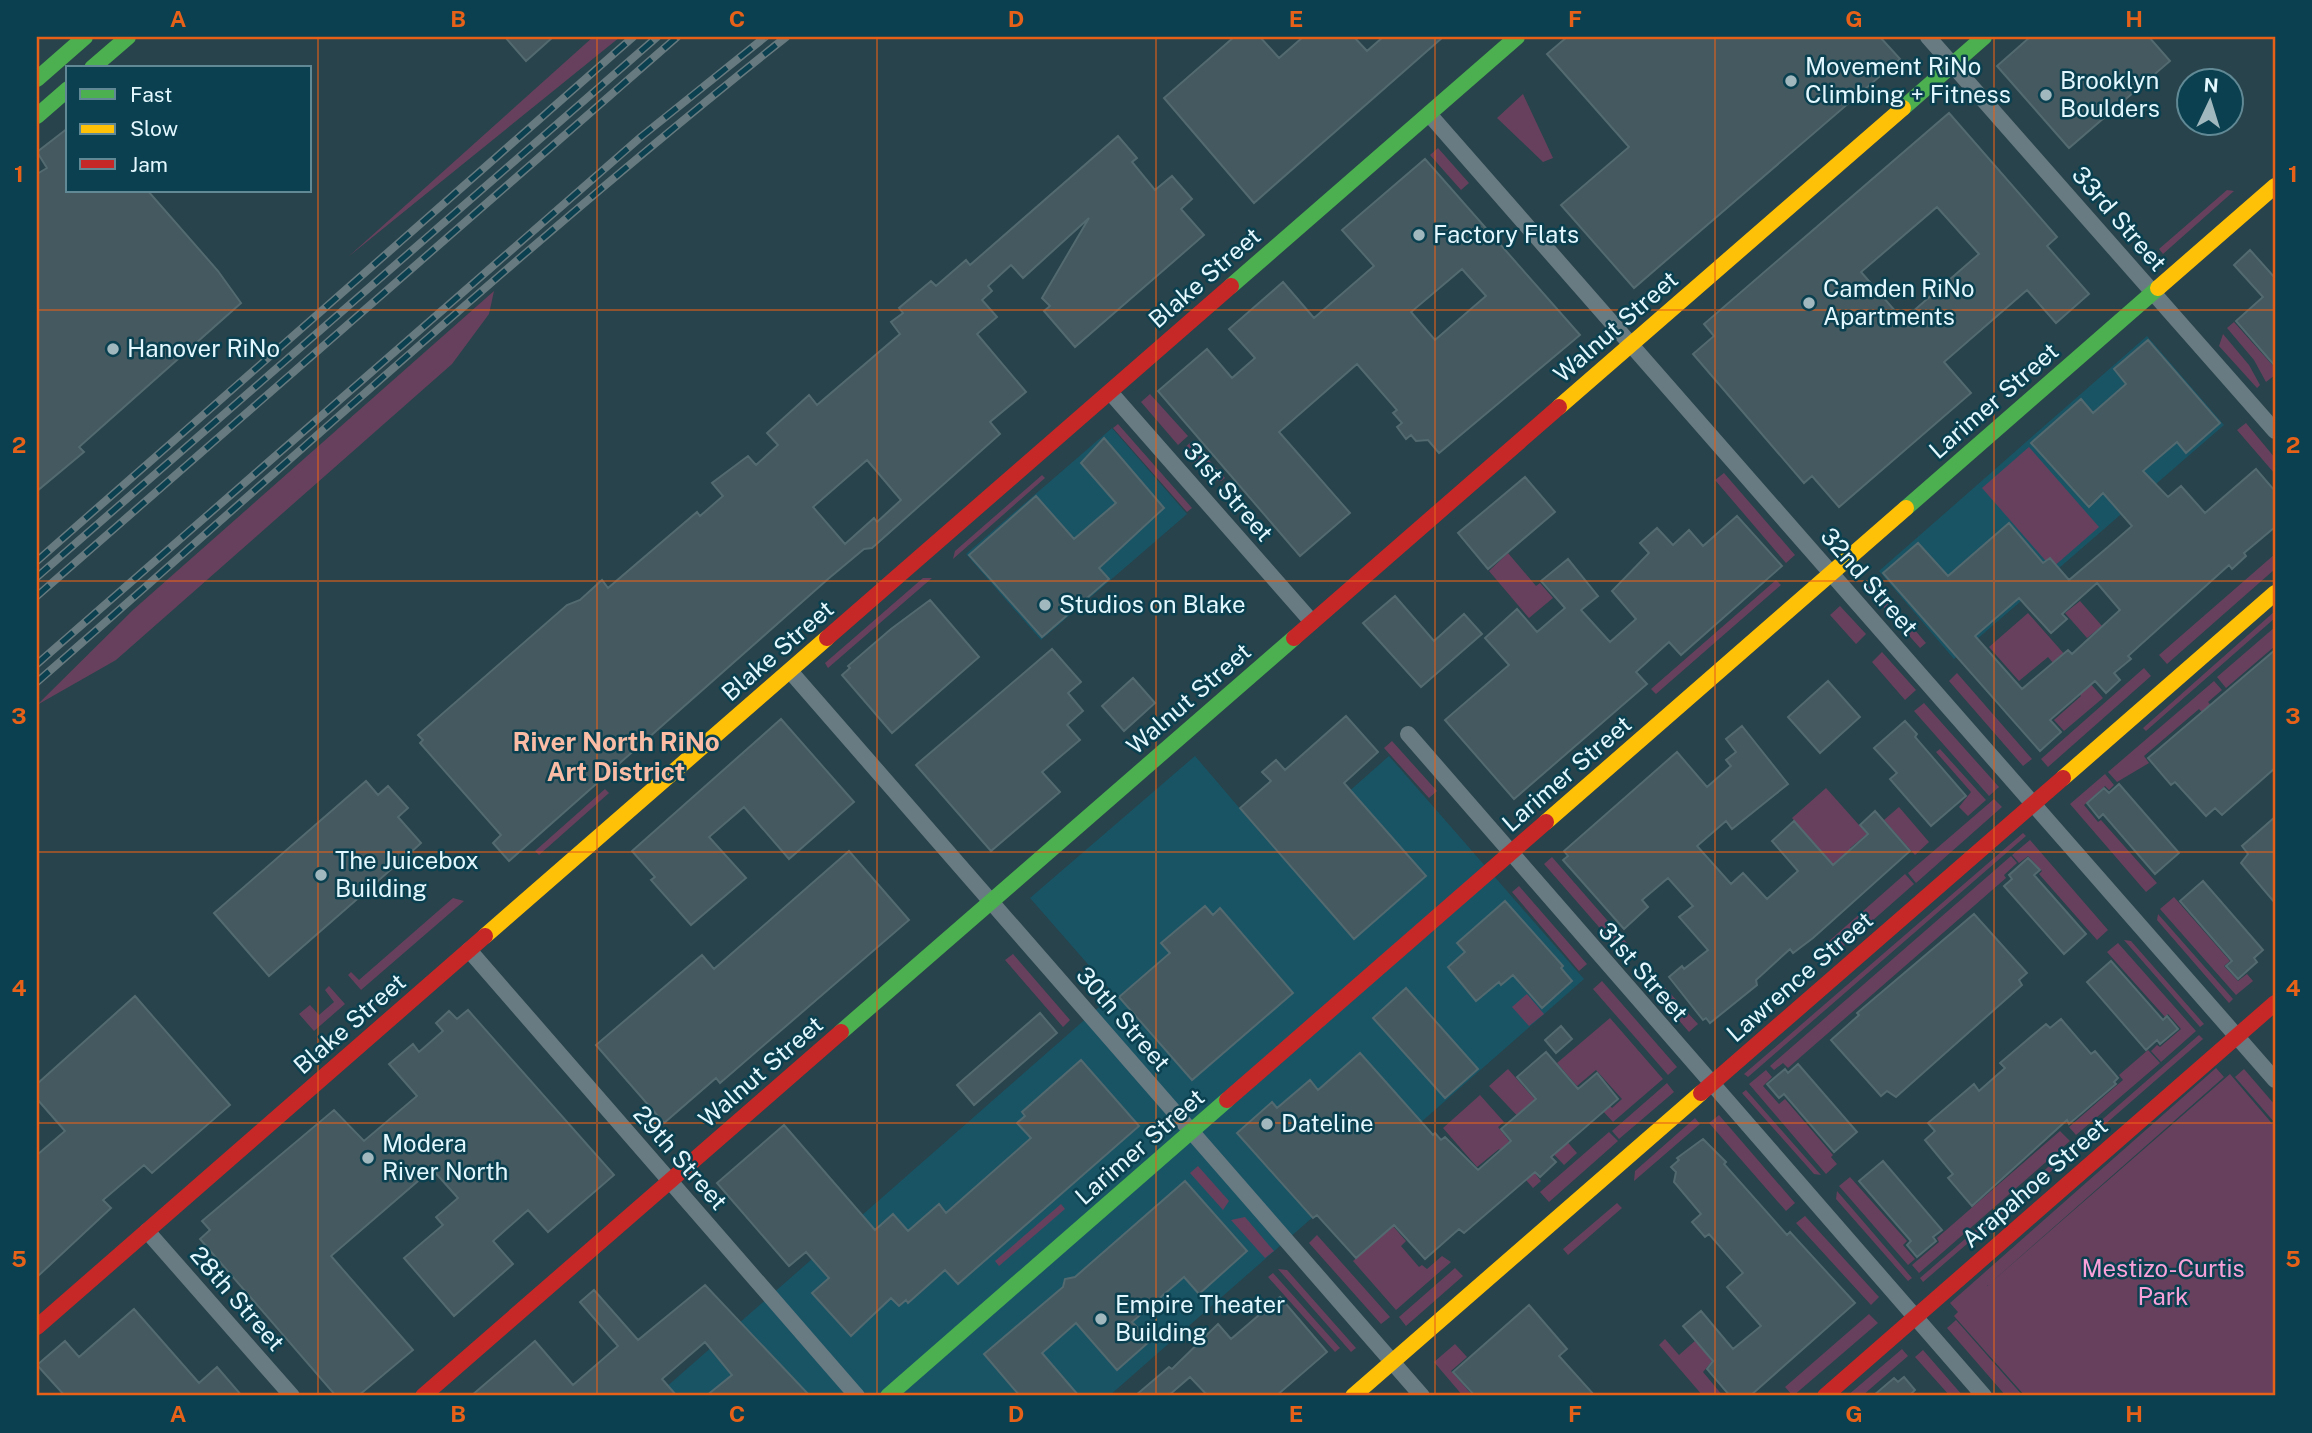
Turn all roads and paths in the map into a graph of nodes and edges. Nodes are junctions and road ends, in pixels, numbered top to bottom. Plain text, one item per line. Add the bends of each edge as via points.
1 (85, 37) edge
2 (128, 37) edge
3 (1517, 37) edge
4 (1928, 37) edge
5 (1984, 37) edge
6 (1953, 64) junction
7 (94, 66) edge
8 (37, 79) edge
9 (66, 91) edge
10 (1429, 114) junction
11 (37, 116) edge
12 (2275, 186) edge
13 (2153, 292) junction
14 (1631, 344) junction
15 (1110, 392) junction
16 (2275, 431) edge
17 (1832, 573) junction
18 (2275, 593) edge
19 (1312, 622) junction
20 (790, 671) junction
21 (1408, 734) dead end
22 (2033, 804) junction
23 (1510, 853) junction
24 (991, 901) junction
25 (469, 950) junction
26 (2275, 1003) edge
27 (2237, 1037) junction
28 (2275, 1080) edge
29 (1710, 1085) junction
30 (1192, 1132) junction
31 (670, 1181) junction
32 (147, 1231) junction
33 (1915, 1318) junction
34 (37, 1327) edge
35 (1393, 1362) junction
36 (292, 1396) edge
37 (423, 1396) edge
38 (857, 1396) edge
39 (888, 1396) edge
40 (1353, 1396) edge
41 (1422, 1396) edge
42 (1825, 1396) edge
43 (1984, 1396) edge

1 - 8 street
2 - 7 street
3 - 10 street, Blake Street
4 - 6 street, 33rd Street
5 - 6 street, Walnut Street
6 - 13 street, 33rd Street
6 - 14 street, Walnut Street
9 - 11 street
10 - 14 street, 32nd Street
10 - 15 street, Blake Street
12 - 13 street, Larimer Street
13 - 16 street, 33rd Street
13 - 17 street, Larimer Street
14 - 17 street, 32nd Street
14 - 19 street, Walnut Street
15 - 19 street, 31st Street
15 - 20 street, Blake Street
17 - 22 street, 32nd Street
17 - 23 street, Larimer Street
18 - 22 street, Lawrence Street
19 - 24 street, Walnut Street
20 - 24 street, 30th Street
20 - 25 street, Blake Street
21 - 23 street, 31st Street
22 - 27 street, 32nd Street
22 - 29 street, Lawrence Street
23 - 29 street, 31st Street
23 - 30 street, Larimer Street
24 - 30 street, 30th Street
24 - 31 street, Walnut Street
25 - 31 street, 29th Street
25 - 32 street, Blake Street
26 - 27 street, Arapahoe Street
27 - 28 street, 32nd Street
27 - 33 street, Arapahoe Street
29 - 33 street, 31st Street
29 - 35 street, Lawrence Street
30 - 35 street, 30th Street
30 - 39 street, Larimer Street
31 - 37 street, Walnut Street
31 - 38 street, 29th Street
32 - 34 street, Blake Street
32 - 36 street, 28th Street
33 - 42 street, Arapahoe Street
33 - 43 street, 31st Street
35 - 40 street, Lawrence Street
35 - 41 street, 30th Street

